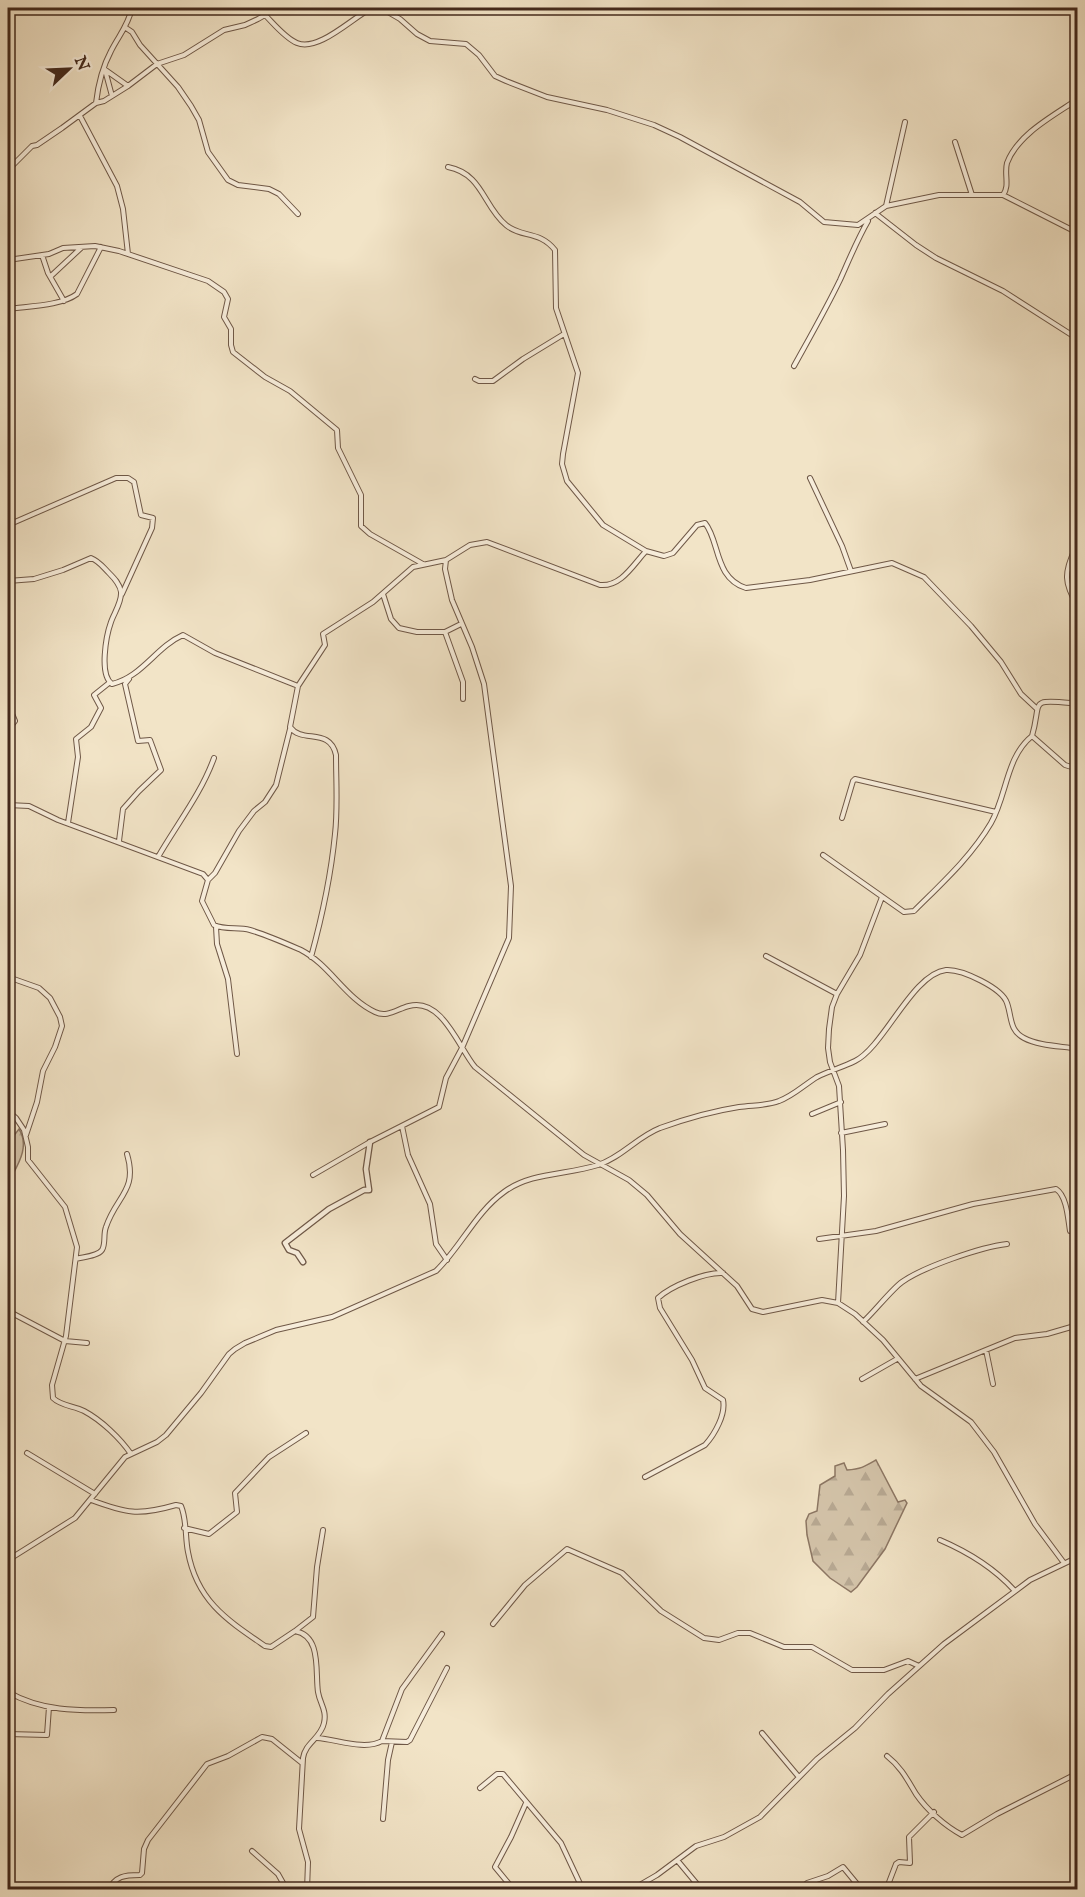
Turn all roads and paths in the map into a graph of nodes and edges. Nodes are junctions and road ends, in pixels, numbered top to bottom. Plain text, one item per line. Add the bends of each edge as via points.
1 (132, 8) edge
2 (270, 8) edge
3 (373, 8) edge
4 (265, 15) junction
5 (126, 28) junction
6 (157, 64) junction
7 (104, 69) junction
8 (128, 86) junction
9 (112, 96) junction
10 (1077, 99) edge
11 (96, 103) junction
12 (80, 116) junction
13 (905, 122) dead end
14 (954, 142) dead end
15 (448, 167) dead end
16 (8, 170) edge
17 (972, 195) junction
18 (1003, 195) junction
19 (886, 207) junction
20 (875, 213) junction
21 (298, 214) dead end
22 (869, 218) junction
23 (1077, 232) edge
24 (85, 247) junction
25 (101, 247) junction
26 (129, 254) junction
27 (42, 255) junction
28 (8, 260) edge
29 (51, 276) junction
30 (64, 301) junction
31 (8, 309) edge
32 (564, 334) junction
33 (1077, 339) edge
34 (794, 366) dead end
35 (475, 379) dead end
36 (810, 478) dead end
37 (8, 525) edge
38 (1077, 540) edge
39 (646, 551) junction
40 (446, 560) junction
41 (423, 564) junction
42 (851, 571) junction
43 (8, 581) edge
44 (122, 594) junction
45 (383, 594) junction
46 (1077, 607) edge
47 (461, 624) junction
48 (445, 632) junction
49 (132, 676) junction
50 (110, 683) junction
51 (298, 686) junction
52 (1077, 698) edge
53 (464, 699) dead end
54 (8, 704) edge
55 (1036, 708) junction
56 (290, 727) junction
57 (8, 730) edge
58 (1032, 736) junction
59 (214, 758) dead end
60 (1077, 770) edge
61 (8, 805) edge
62 (996, 812) junction
63 (843, 818) dead end
64 (68, 823) junction
65 (119, 841) junction
66 (823, 855) dead end
67 (158, 857) junction
68 (208, 880) junction
69 (882, 897) junction
70 (216, 927) junction
71 (766, 956) dead end
72 (311, 957) junction
73 (8, 977) edge
74 (837, 994) junction
75 (462, 1048) junction
76 (1077, 1049) edge
77 (237, 1054) dead end
78 (833, 1071) junction
79 (841, 1102) junction
80 (8, 1111) edge
81 (812, 1114) dead end
82 (885, 1124) dead end
83 (402, 1126) junction
84 (841, 1132) junction
85 (25, 1136) junction
86 (370, 1142) junction
87 (127, 1154) dead end
88 (600, 1164) junction
89 (313, 1175) dead end
90 (1070, 1231) dead end
91 (842, 1237) junction
92 (819, 1239) dead end
93 (1007, 1244) dead end
94 (76, 1259) junction
95 (447, 1260) junction
96 (303, 1262) dead end
97 (724, 1273) junction
98 (838, 1303) junction
99 (8, 1311) edge
100 (864, 1322) junction
101 (1077, 1325) edge
102 (65, 1341) junction
103 (87, 1343) dead end
104 (986, 1350) junction
105 (897, 1359) junction
106 (862, 1379) dead end
107 (915, 1379) junction
108 (993, 1384) dead end
109 (306, 1434) dead end
110 (27, 1453) dead end
111 (131, 1454) junction
112 (645, 1477) dead end
113 (95, 1494) junction
114 (91, 1500) junction
115 (184, 1528) junction
116 (323, 1530) dead end
117 (940, 1540) dead end
118 (1077, 1557) edge
119 (8, 1560) edge
120 (1064, 1563) junction
121 (1014, 1590) junction
122 (493, 1624) dead end
123 (295, 1631) junction
124 (442, 1634) dead end
125 (919, 1666) junction
126 (447, 1668) dead end
127 (8, 1692) edge
128 (49, 1707) junction
129 (114, 1710) dead end
130 (762, 1733) dead end
131 (8, 1734) edge
132 (316, 1738) junction
133 (382, 1741) junction
134 (392, 1742) junction
135 (887, 1756) dead end
136 (303, 1764) junction
137 (1077, 1773) edge
138 (798, 1776) junction
139 (480, 1788) dead end
140 (526, 1803) junction
141 (933, 1812) junction
142 (383, 1819) dead end
143 (252, 1851) dead end
144 (677, 1860) junction
145 (807, 1883) dead end
146 (108, 1890) edge
147 (287, 1890) edge
148 (306, 1890) edge
149 (514, 1890) edge
150 (583, 1890) edge
151 (631, 1890) edge
152 (702, 1890) edge
153 (862, 1890) edge
154 (886, 1890) edge

1 - 5 street
2 - 4 street
3 - 4 street via 327,38 306,44 292,40
3 - 22 street via 381,8 430,41 466,44 495,76 506,81 547,98 607,110 680,137 800,202 820,220 858,225
4 - 6 street via 224,30 184,55
5 - 6 street
5 - 7 street
6 - 8 street
6 - 21 street via 191,106 208,152 228,180 268,189
7 - 8 street
7 - 9 street
7 - 11 street
8 - 9 street
9 - 11 street
10 - 18 street via 1025,137 1014,150 1006,169
11 - 12 street
12 - 16 street via 32,146
12 - 26 street via 117,186
13 - 19 street
14 - 17 street
15 - 32 street via 464,172 473,181 505,225 541,238 555,250 556,308
17 - 18 street
17 - 19 street via 939,195
18 - 23 street
19 - 20 street
20 - 22 street
20 - 33 street via 936,258 1002,291
22 - 34 street
24 - 25 street
24 - 27 street via 63,248
24 - 29 street
25 - 26 street
25 - 30 street via 77,294
26 - 41 street via 208,281 224,292 228,299 224,317 231,329 233,352 337,429 338,448 361,495 362,526
27 - 28 street
27 - 29 street
29 - 30 street
30 - 31 street
32 - 35 street via 493,381
32 - 39 street via 578,373 563,454 567,481 603,525
36 - 42 street
37 - 44 street via 116,478 128,478 134,482 141,515 153,518
38 - 46 street via 1066,577
39 - 40 street via 619,580 608,586 487,542 470,545
39 - 42 street via 664,556 673,553 697,525 705,523 721,565 741,587 756,588
40 - 41 street
40 - 47 street via 450,593
41 - 45 street via 407,572
42 - 55 street via 892,563 924,577 971,626 1021,694
43 - 44 street via 34,579 91,558 120,585
44 - 50 street via 106,647 105,674
45 - 48 street via 397,627
45 - 51 street via 323,634 325,645
47 - 48 street
47 - 75 street via 484,684 511,886 509,938
48 - 53 street via 463,682
49 - 50 street
49 - 51 street via 183,635 215,654
49 - 65 street via 125,684 138,741 150,740 161,770 123,809
50 - 64 street via 94,695 101,708 91,727 76,739 78,757
51 - 56 street
52 - 55 street via 1070,703 1049,700
54 - 57 street via 15,722
55 - 58 street
56 - 68 street via 276,784 239,831 216,873
56 - 72 street via 326,739 336,755 334,839
58 - 60 street via 1065,765
58 - 62 street via 1014,759
59 - 67 street via 208,776
61 - 64 street via 29,806
62 - 63 street via 855,779
62 - 69 street via 959,864 914,910 904,912
64 - 65 street
65 - 67 street
66 - 69 street
67 - 68 street via 198,872
68 - 70 street via 202,901
69 - 74 street via 860,955
70 - 72 street via 249,930
70 - 77 street via 228,979
71 - 74 street
72 - 75 street via 357,1001 378,1013 390,1014 411,1005 432,1010 450,1026
73 - 85 street via 39,988 50,998 62,1026 43,1071
74 - 78 street via 828,1048
75 - 83 street via 446,1078 440,1107
75 - 88 street via 484,1076
76 - 78 street via 1025,1039 1014,1028 1003,995 968,974 944,970 927,979 863,1056
78 - 79 street
78 - 88 street via 781,1101 737,1107 657,1130
79 - 81 street
79 - 84 street
80 - 85 street
82 - 84 street
83 - 86 street
83 - 95 street via 408,1155 427,1192 436,1244
84 - 91 street
85 - 94 street via 28,1160 65,1207 77,1247
86 - 89 street
86 - 96 street via 366,1169 369,1190 329,1209 285,1243
87 - 94 street via 131,1180 105,1228 102,1250
88 - 95 street via 524,1180 503,1192 482,1212
88 - 97 street via 647,1195 680,1234
90 - 91 street via 1063,1198 1056,1189 973,1204 910,1223
91 - 92 street
91 - 98 street
93 - 100 street via 922,1271 901,1282
94 - 102 street
95 - 111 street via 424,1277 357,1307 245,1342 229,1354 166,1435
97 - 98 street via 756,1311 822,1300
97 - 112 street via 708,1274 658,1298 705,1388 723,1400 724,1405 712,1438 705,1445
98 - 100 street
99 - 102 street
100 - 105 street
101 - 104 street via 1015,1338
102 - 103 street
102 - 111 street via 52,1385 53,1398 94,1418 121,1440
104 - 107 street
104 - 108 street
105 - 106 street
105 - 107 street
107 - 120 street via 971,1422
109 - 115 street via 269,1457 235,1493 237,1512 209,1534
110 - 113 street
111 - 113 street
113 - 114 street
114 - 115 street via 136,1514 179,1505 183,1509
114 - 119 street via 75,1518
115 - 123 street via 196,1579 219,1613 268,1647
116 - 123 street via 313,1617
117 - 121 street via 988,1567
118 - 120 street
120 - 121 street
121 - 125 street
122 - 125 street via 525,1585 567,1549 622,1573 661,1611 704,1638 719,1640 750,1633 784,1647 812,1647 852,1670 884,1670 908,1661
123 - 132 street via 306,1636 317,1657 318,1692 326,1711
124 - 133 street via 402,1689
125 - 138 street
126 - 134 street via 410,1740
127 - 128 street
128 - 129 street
128 - 131 street via 47,1735
130 - 138 street
132 - 133 street via 360,1744
132 - 136 street via 305,1748
133 - 134 street
134 - 142 street
135 - 141 street via 898,1764
136 - 146 street via 272,1739 262,1737 207,1764 148,1840 140,1875 123,1875
136 - 148 street via 299,1829 308,1862
137 - 141 street via 965,1834 958,1833
138 - 144 street via 760,1817 724,1838 696,1846
139 - 140 street via 497,1774 503,1774
140 - 149 street via 495,1867
140 - 150 street via 561,1843
141 - 154 street via 909,1837 910,1863 896,1864
143 - 147 street via 278,1874
144 - 151 street
144 - 152 street
145 - 153 street via 843,1867

